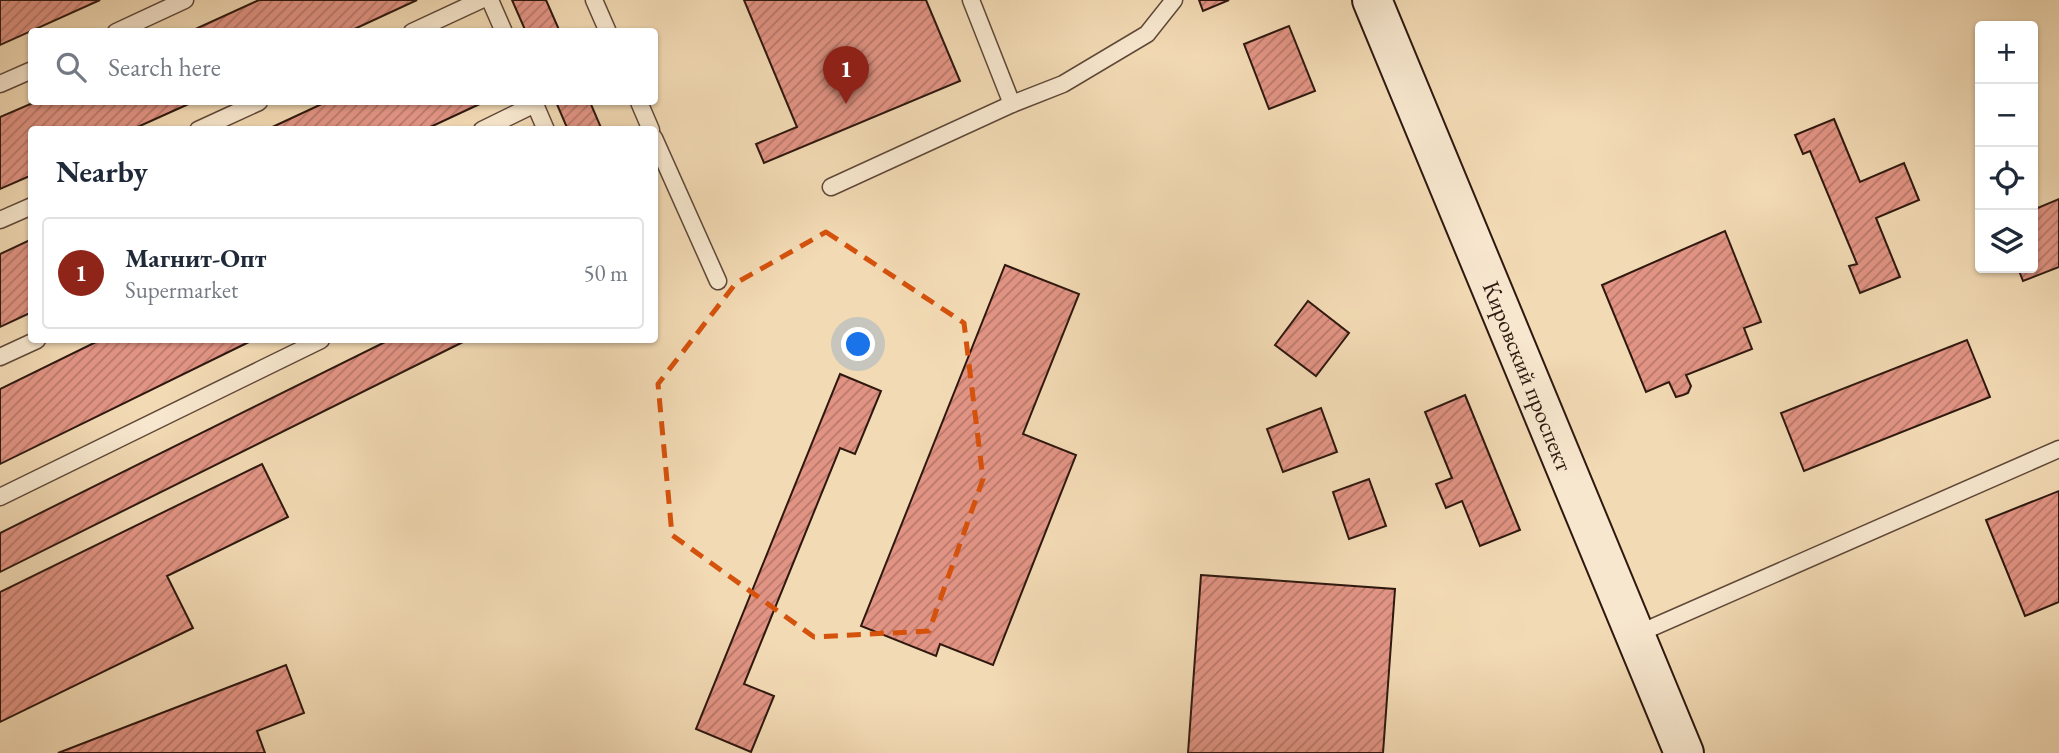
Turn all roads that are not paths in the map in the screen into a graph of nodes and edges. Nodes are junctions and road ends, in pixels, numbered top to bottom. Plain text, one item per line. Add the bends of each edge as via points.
1 (185, 0) edge
2 (481, 0) edge
3 (490, 0) edge
4 (594, 0) edge
5 (971, 0) edge
6 (1174, 0) edge
7 (1372, 0) edge
8 (125, 28) edge
9 (421, 28) edge
10 (502, 28) edge
11 (606, 28) edge
12 (28, 72) edge
13 (0, 84) edge
14 (1012, 104) junction
15 (252, 105) edge
16 (531, 105) edge
17 (536, 105) edge
18 (640, 105) edge
19 (207, 126) edge
20 (490, 126) edge
21 (544, 126) edge
22 (649, 126) edge
23 (658, 147) edge
24 (831, 187) dead end
25 (28, 208) edge
26 (0, 220) edge
27 (718, 281) dead end
28 (30, 343) edge
29 (315, 343) edge
30 (0, 357) edge
31 (2059, 449) edge
32 (0, 497) edge
33 (1635, 635) junction
34 (1684, 753) edge

1 - 8 lane
2 - 9 lane
3 - 10 lane
4 - 11 lane
5 - 14 lane
6 - 14 lane via 1147,34 1063,84
7 - 33 main road, Кировский проспект
12 - 13 lane
14 - 24 lane
15 - 19 lane
16 - 20 lane
17 - 21 lane
18 - 22 lane
23 - 27 lane
25 - 26 lane
28 - 30 lane
29 - 32 lane
31 - 33 lane
33 - 34 main road, Кировский проспект

